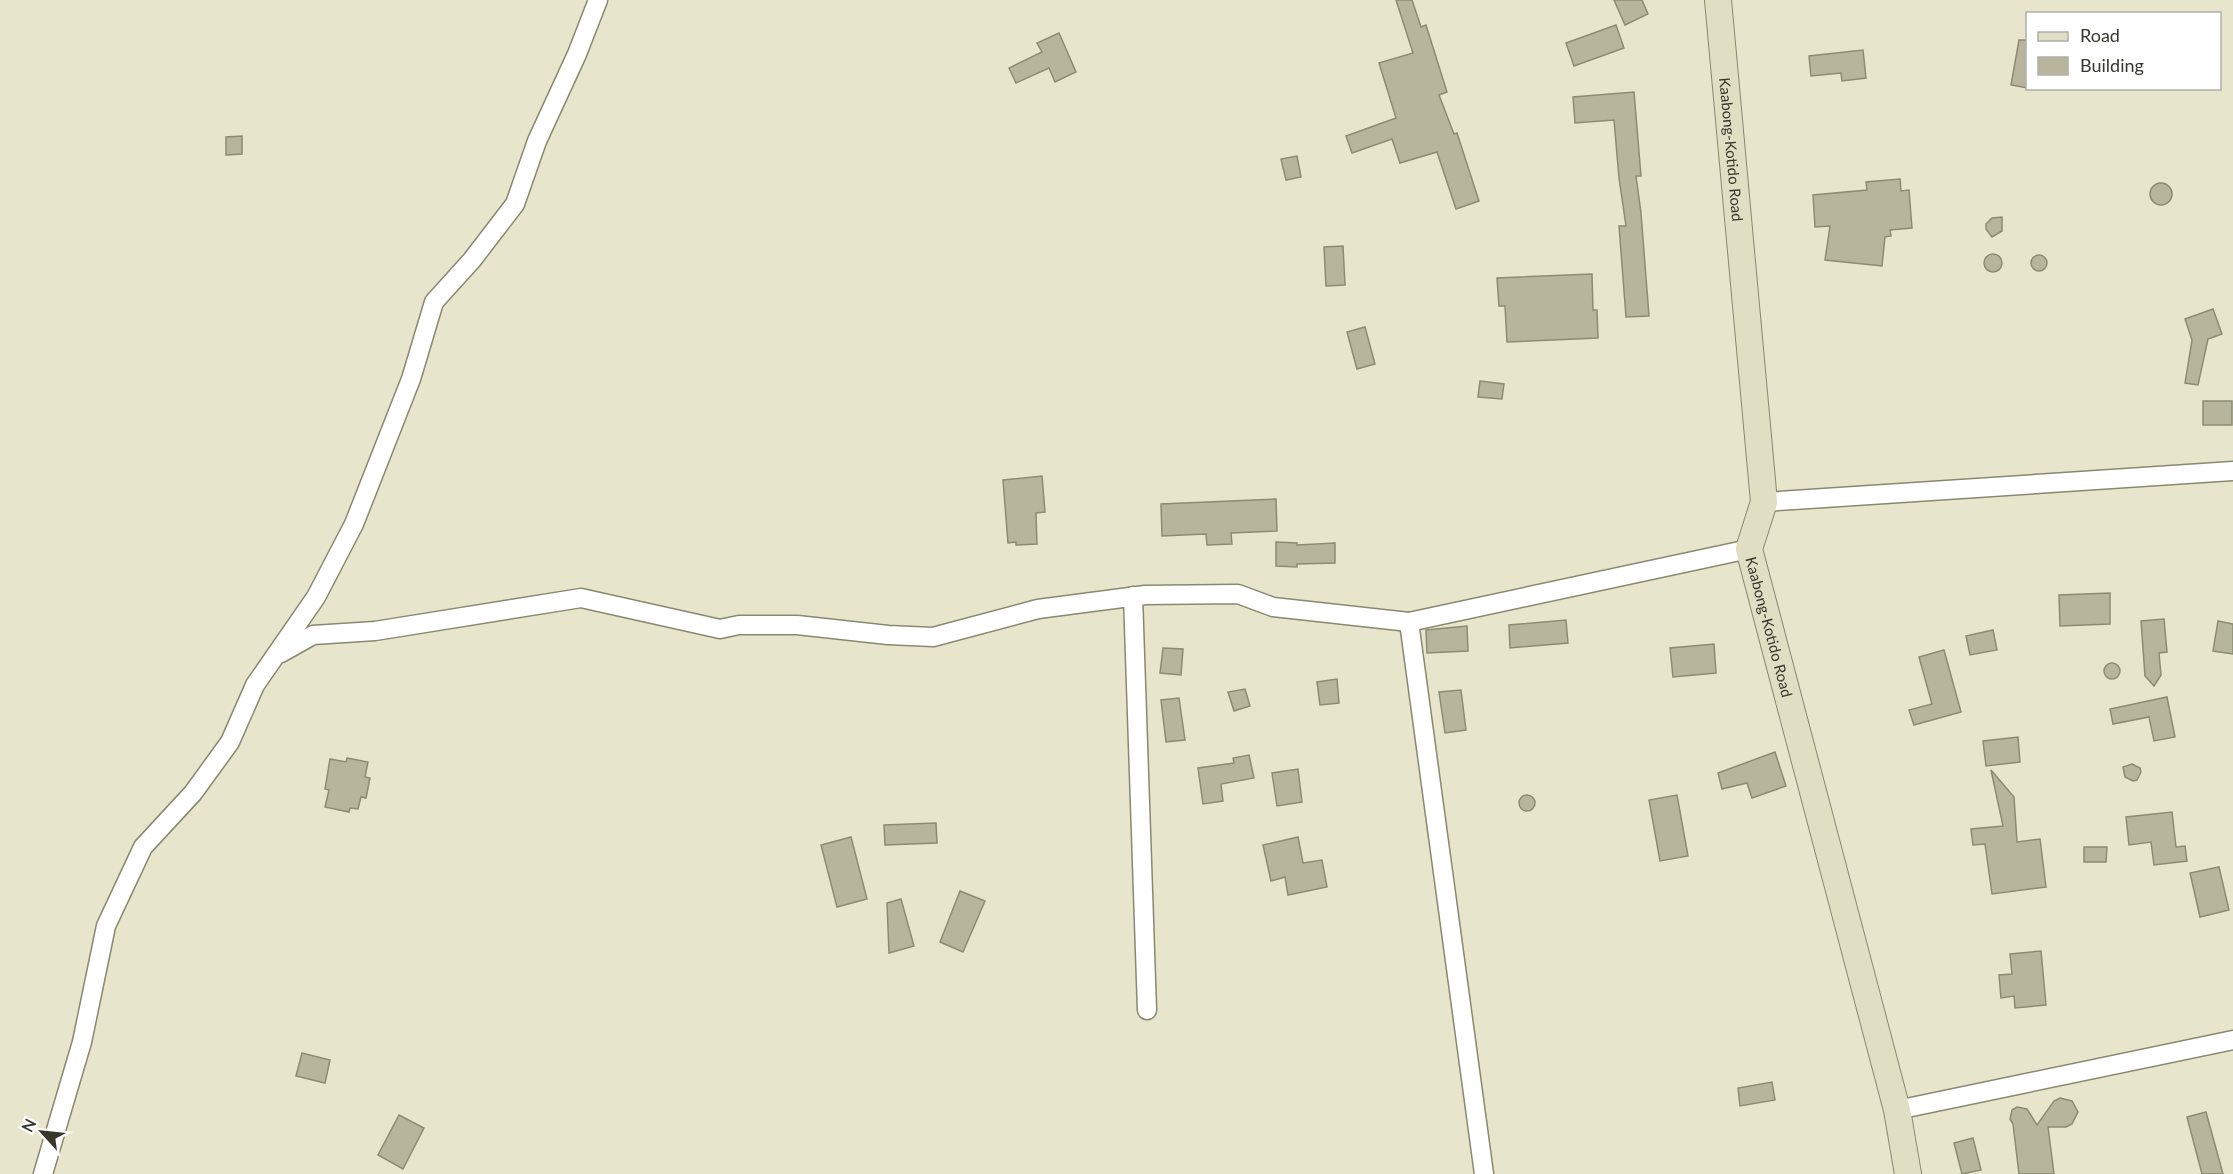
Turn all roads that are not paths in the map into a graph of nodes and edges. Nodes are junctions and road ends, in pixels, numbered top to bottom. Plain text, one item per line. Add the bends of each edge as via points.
1 (598, 0) edge
2 (1718, 0) edge
3 (2233, 471) edge
4 (1764, 502) junction
5 (1749, 549) junction
6 (1133, 596) junction
7 (1408, 622) junction
8 (276, 655) junction
9 (1147, 1010) dead end
10 (2233, 1040) edge
11 (1897, 1110) junction
12 (43, 1174) edge
13 (1484, 1174) edge
14 (1908, 1174) edge

1 - 8 street via 537,141 515,204 434,302 411,379 354,524 316,597
2 - 4 main road, Kaabong-Kotido Road
3 - 4 street
4 - 5 main road, Kaabong-Kotido Road
5 - 7 street
5 - 11 main road, Kaabong-Kotido Road
6 - 7 street via 1238,594 1273,607
6 - 8 street via 1038,609 933,637 796,624 720,629 581,598 375,631 313,635
6 - 9 street
7 - 13 street
8 - 12 street via 255,685 230,742 193,793 143,847 106,926 82,1042
10 - 11 street
11 - 14 main road, Kaabong-Kotido Road

